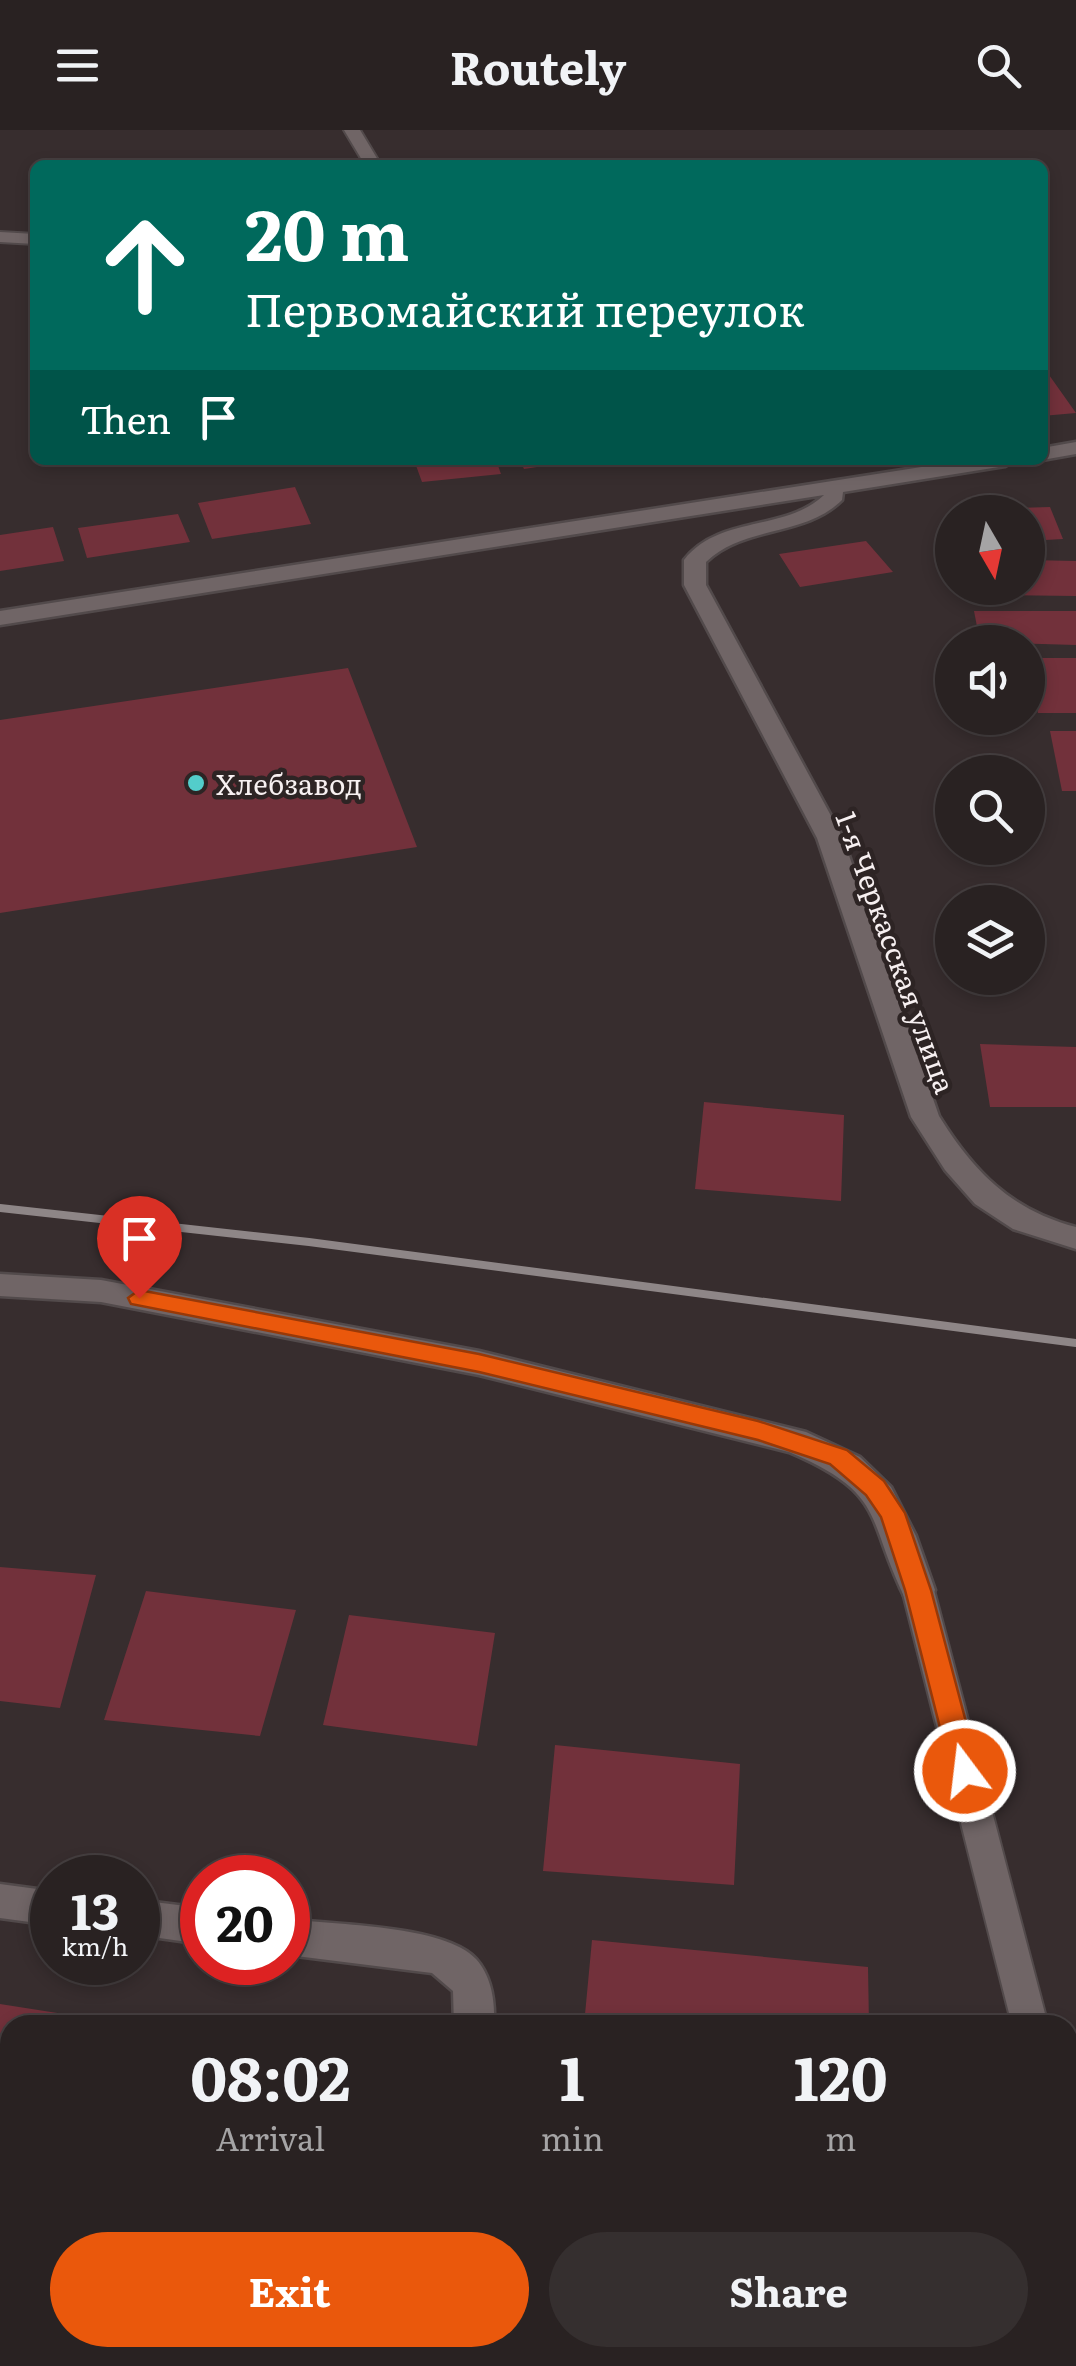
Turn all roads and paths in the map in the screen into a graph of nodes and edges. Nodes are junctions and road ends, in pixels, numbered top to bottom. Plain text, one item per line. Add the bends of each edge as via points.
1 (352, 130) edge
2 (370, 160) edge
3 (0, 236) edge
4 (30, 239) edge
5 (1074, 453) edge
6 (1048, 454) edge
7 (974, 465) edge
8 (836, 488) junction
9 (0, 618) edge
10 (1076, 1238) edge
11 (0, 1285) edge
12 (918, 1590) joint
13 (0, 1901) edge
14 (30, 1905) edge
15 (310, 1940) edge
16 (474, 2015) edge
17 (1027, 2015) edge

1 - 2 lane
3 - 4 lane
5 - 6 street
7 - 8 street
8 - 9 street
8 - 10 street, 1-я Черкасская улица via 820,510 709,546 696,560 694,585 830,838 925,1117 948,1155 1006,1215
11 - 12 street via 102,1291 460,1359 795,1441 838,1457 875,1488 892,1513
12 - 17 lane
13 - 14 street
15 - 16 street via 450,1960 468,1974

